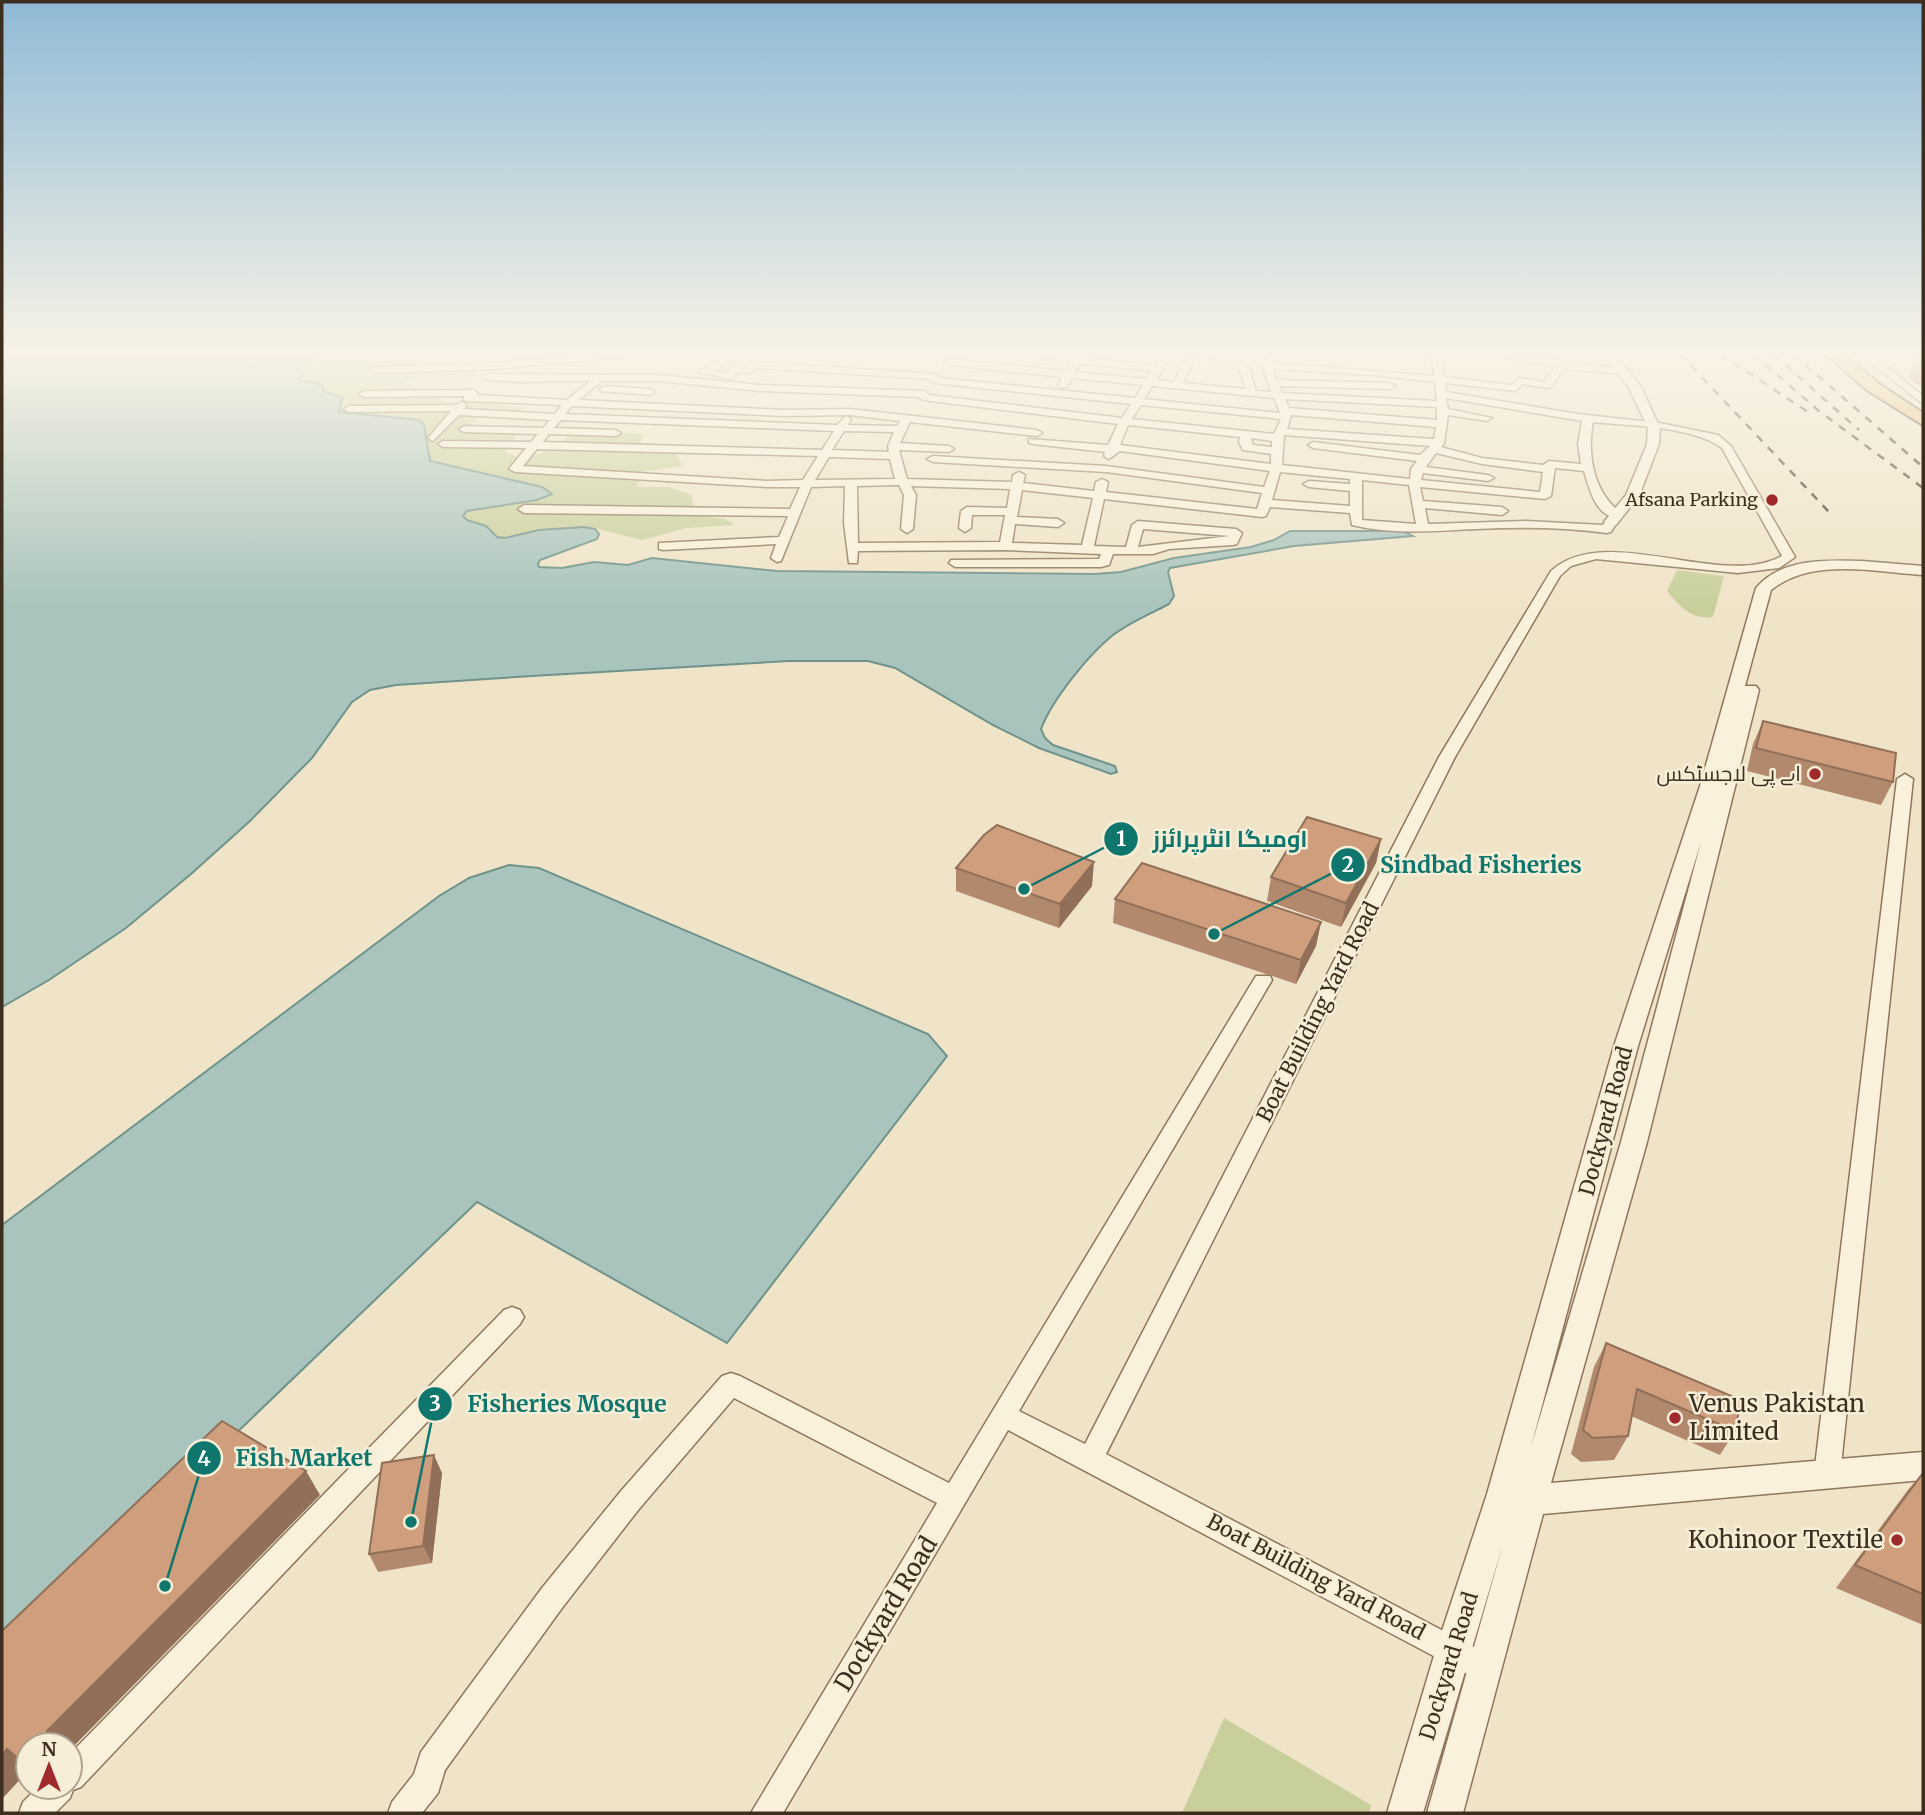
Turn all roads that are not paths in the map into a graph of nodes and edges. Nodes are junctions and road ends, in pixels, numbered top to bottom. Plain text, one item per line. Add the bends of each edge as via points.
1 (540, 439) edge
2 (625, 439) edge
3 (706, 439) edge
4 (834, 439) edge
5 (899, 439) edge
6 (1034, 439) edge
7 (1046, 439) edge
8 (1116, 439) edge
9 (1178, 439) edge
10 (1212, 439) edge
11 (1245, 439) edge
12 (1438, 439) edge
13 (1584, 439) edge
14 (1653, 439) edge
15 (1716, 439) edge
16 (1279, 441) junction
17 (1187, 442) junction
18 (443, 444) dead end
19 (534, 445) junction
20 (1436, 446) junction
21 (1111, 449) junction
22 (894, 451) junction
23 (824, 455) junction
24 (933, 458) dead end
25 (1024, 458) junction
26 (1212, 460) junction
27 (1420, 464) junction
28 (1276, 468) junction
29 (1589, 468) junction
30 (1106, 469) junction
31 (1549, 469) junction
32 (814, 473) junction
33 (900, 478) junction
34 (1488, 478) dead end
35 (1202, 481) junction
36 (1356, 482) junction
37 (851, 483) junction
38 (1414, 483) junction
39 (806, 485) junction
40 (1017, 486) junction
41 (1098, 494) junction
42 (721, 497) junction
43 (1267, 497) junction
44 (1190, 504) junction
45 (1417, 507) junction
46 (524, 509) dead end
47 (1502, 511) dead end
48 (795, 513) junction
49 (1356, 513) junction
50 (1010, 516) junction
51 (1611, 522) junction
52 (1058, 523) dead end
53 (1479, 525) junction
54 (965, 528) dead end
55 (907, 529) dead end
56 (1423, 529) junction
57 (785, 540) junction
58 (663, 546) dead end
59 (1006, 546) junction
60 (1088, 547) junction
61 (1108, 549) junction
62 (1131, 551) junction
63 (1596, 555) junction
64 (777, 558) dead end
65 (955, 563) dead end
66 (1923, 573) edge
67 (1905, 779) dead end
68 (1263, 980) dead end
69 (512, 1317) dead end
70 (1005, 1416) junction
71 (1091, 1459) junction
72 (1923, 1466) edge
73 (1827, 1475) junction
74 (1517, 1497) junction
75 (954, 1499) junction
76 (1453, 1649) junction
77 (1485, 1668) junction
78 (84, 1761) edge
79 (403, 1813) edge
80 (766, 1813) edge
81 (1405, 1813) edge
82 (1445, 1813) edge

1 - 19 street
2 - 19 street
3 - 23 street
4 - 23 street
5 - 22 street
6 - 25 street
7 - 21 street
8 - 21 street
9 - 17 street
10 - 17 street
11 - 16 street via 1247,448
12 - 20 street
13 - 29 street
14 - 51 street via 1632,496
15 - 63 street, Boat Building Yard Road via 1724,442 1789,557 1775,565 1738,569
16 - 20 street
16 - 27 street
16 - 28 street
17 - 21 street
17 - 26 street
18 - 19 street
19 - 42 street via 516,470
20 - 27 street
20 - 31 street via 1482,461
21 - 30 street
22 - 23 street
22 - 25 street
22 - 33 street
23 - 32 street
24 - 25 street
25 - 30 street
25 - 40 street
26 - 28 street
26 - 35 street
27 - 34 street
27 - 38 street
28 - 36 street via 1318,481
28 - 43 street
29 - 31 street via 1549,464
29 - 51 street
30 - 35 street
30 - 41 street
31 - 38 street via 1545,496
32 - 33 street
32 - 39 street
33 - 37 street
33 - 40 street
33 - 55 street via 910,495
35 - 43 street
35 - 44 street
36 - 38 street
36 - 49 street
37 - 39 street
37 - 59 street via 854,553
38 - 45 street
39 - 42 street
39 - 48 street
40 - 41 street
40 - 50 street
41 - 44 street
41 - 60 street
42 - 46 street
42 - 48 street
43 - 44 street via 1262,513
43 - 49 street via 1292,512
45 - 47 street
45 - 53 street via 1478,513
45 - 56 street
48 - 57 street
49 - 56 street via 1356,522
50 - 52 street
50 - 54 street via 967,510
50 - 59 street
51 - 53 street
51 - 63 street
53 - 56 street
57 - 58 street
57 - 64 street
59 - 60 street
60 - 61 street
61 - 62 street
61 - 65 street via 1101,563
62 - 62 street via 1233,541 1236,533 1138,525
63 - 71 street, Boat Building Yard Road via 1567,563 1555,574 1447,757
66 - 74 street, Dockyard Road via 1833,570 1789,579 1781,589 1716,788 1634,1142
67 - 73 street
68 - 70 street, Dockyard Road
69 - 78 street
70 - 71 street
70 - 75 street, Dockyard Road
71 - 76 street, Boat Building Yard Road
72 - 73 street
73 - 74 street
74 - 76 street, Dockyard Road
74 - 77 street, Dockyard Road
75 - 79 street via 731,1384 552,1598 432,1763 427,1782
75 - 80 street, Dockyard Road
76 - 77 street, Boat Building Yard Road
76 - 81 street, Dockyard Road
77 - 82 street, Dockyard Road

